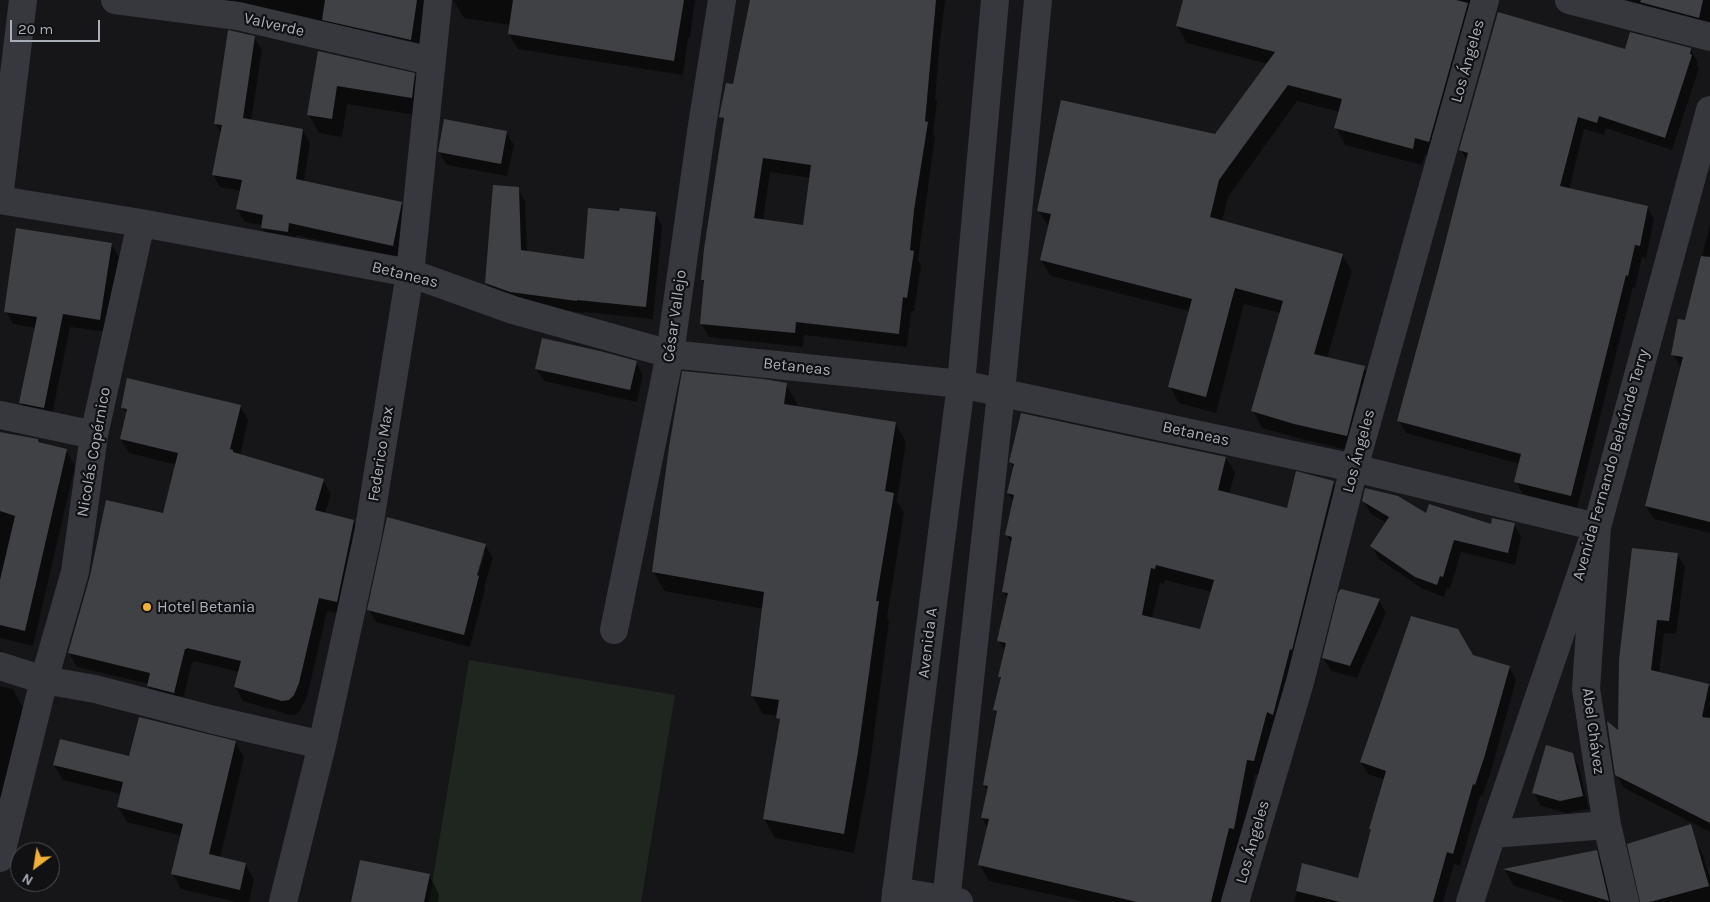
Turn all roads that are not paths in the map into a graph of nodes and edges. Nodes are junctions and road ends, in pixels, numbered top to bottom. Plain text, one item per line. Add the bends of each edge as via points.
1 (23, 0) edge
2 (115, 0) edge
3 (438, 0) edge
4 (722, 0) edge
5 (995, 0) edge
6 (1038, 0) edge
7 (1485, 0) edge
8 (1569, 0) edge
9 (1603, 4) edge
10 (1710, 37) edge
11 (431, 61) junction
12 (1710, 110) edge
13 (0, 190) edge
14 (0, 200) edge
15 (141, 222) junction
16 (410, 273) junction
17 (670, 354) junction
18 (961, 384) junction
19 (1001, 393) junction
20 (0, 414) edge
21 (94, 435) junction
22 (1354, 468) junction
23 (1597, 527) junction
24 (614, 630) dead end
25 (0, 666) edge
26 (44, 680) junction
27 (322, 744) junction
28 (1607, 824) junction
29 (1492, 834) junction
30 (0, 858) edge
31 (895, 896) edge
32 (951, 901) edge
33 (283, 902) edge
34 (1235, 902) edge
35 (1470, 902) edge
36 (1625, 902) edge

1 - 13 street
2 - 11 street, Valverde via 238,16
3 - 11 street, Federico Max
4 - 17 street, César Vallejo
5 - 18 street, Avenida A
6 - 19 street
7 - 22 street, Los Ángeles
8 - 9 street
9 - 10 street
11 - 16 street, Federico Max
12 - 23 street, Avenida Fernando Belaúnde Terry
14 - 15 street, Betaneas
15 - 16 street, Betaneas
15 - 21 street, Nicolás Copérnico
16 - 17 street, Betaneas via 513,310
16 - 27 street, Federico Max via 368,534
17 - 18 street, Betaneas
17 - 24 street, César Vallejo
18 - 19 street, Betaneas
18 - 31 street, Avenida A
19 - 22 street, Betaneas
19 - 32 street
20 - 21 street
21 - 26 street, Nicolás Copérnico via 75,572
22 - 23 street, Betaneas
22 - 34 street, Los Ángeles via 1300,682
23 - 28 street, Abel Chávez via 1586,689
23 - 29 street, Avenida Fernando Belaúnde Terry
25 - 26 street
26 - 27 street via 95,689
26 - 30 street, Nicolás Copérnico
27 - 33 street, Federico Max
28 - 29 street
28 - 36 street, Abel Chávez
29 - 35 street, Avenida Fernando Belaúnde Terry
31 - 32 street

